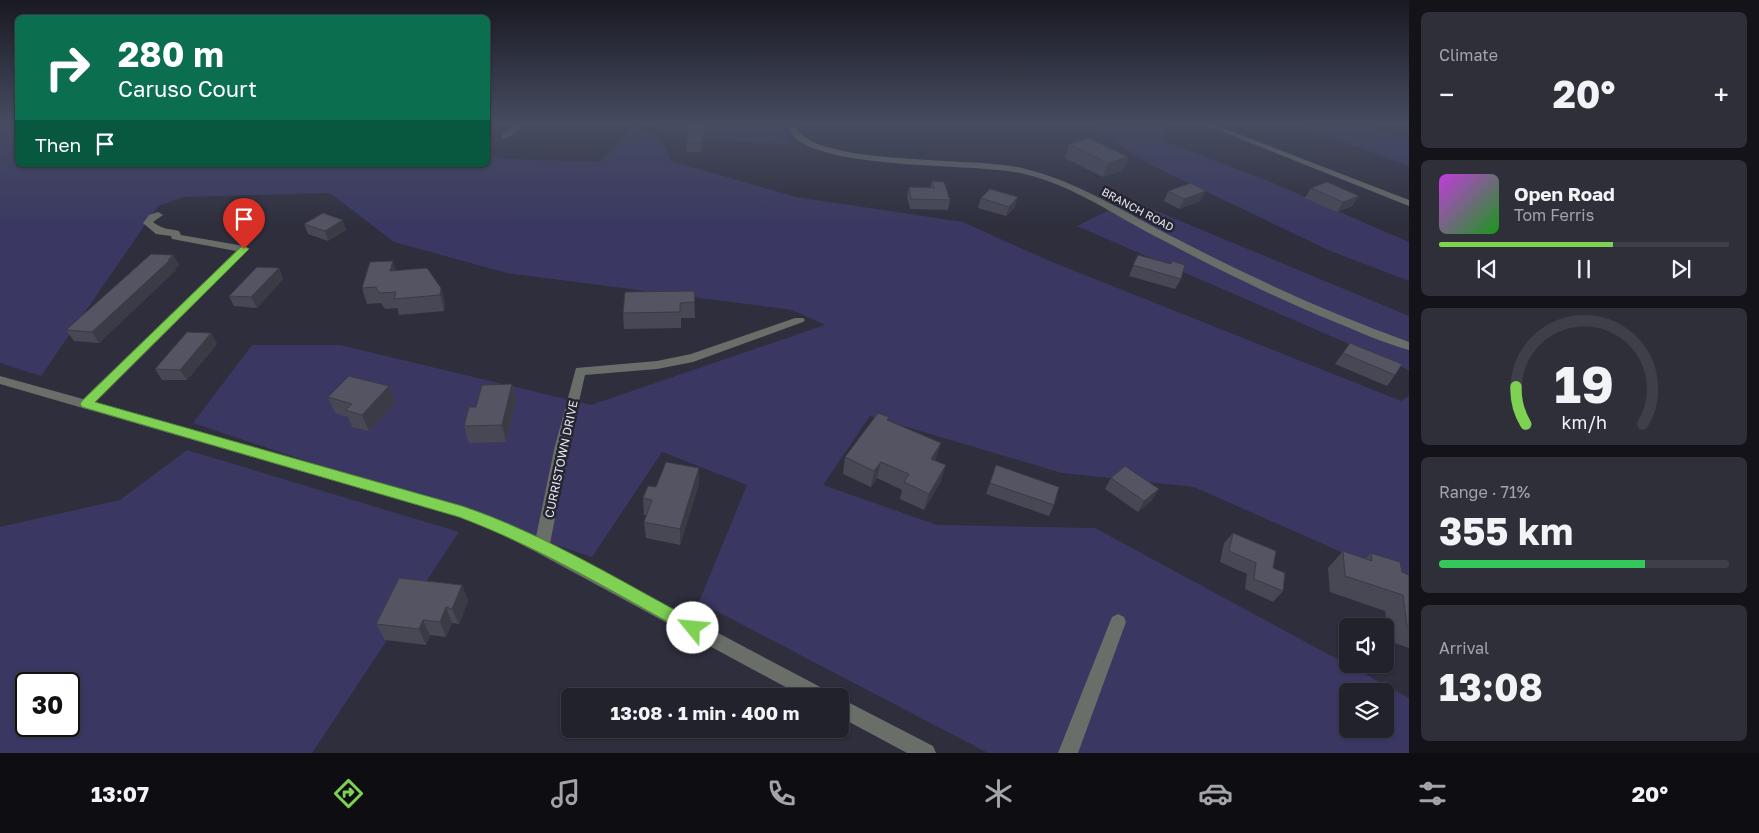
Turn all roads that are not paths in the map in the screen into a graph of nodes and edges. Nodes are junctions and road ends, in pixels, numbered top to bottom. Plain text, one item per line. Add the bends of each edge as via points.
1 (884, 158) edge
2 (1294, 158) edge
3 (1409, 203) edge
4 (158, 215) dead end
5 (799, 320) dead end
6 (1409, 346) edge
7 (0, 380) edge
8 (86, 404) junction
9 (542, 547) junction
10 (1118, 622) dead end
11 (805, 688) edge
12 (849, 712) edge
13 (926, 753) edge
14 (1068, 753) edge

1 - 6 street, BRANCH ROAD via 1005,168 1050,179 1277,293
2 - 3 street
4 - 8 street via 148,223 160,232 244,249
5 - 9 street, CURRISTOWN DRIVE via 693,358 639,367 580,371
7 - 8 street
8 - 9 street via 462,512
9 - 11 street
10 - 14 street
12 - 13 street

